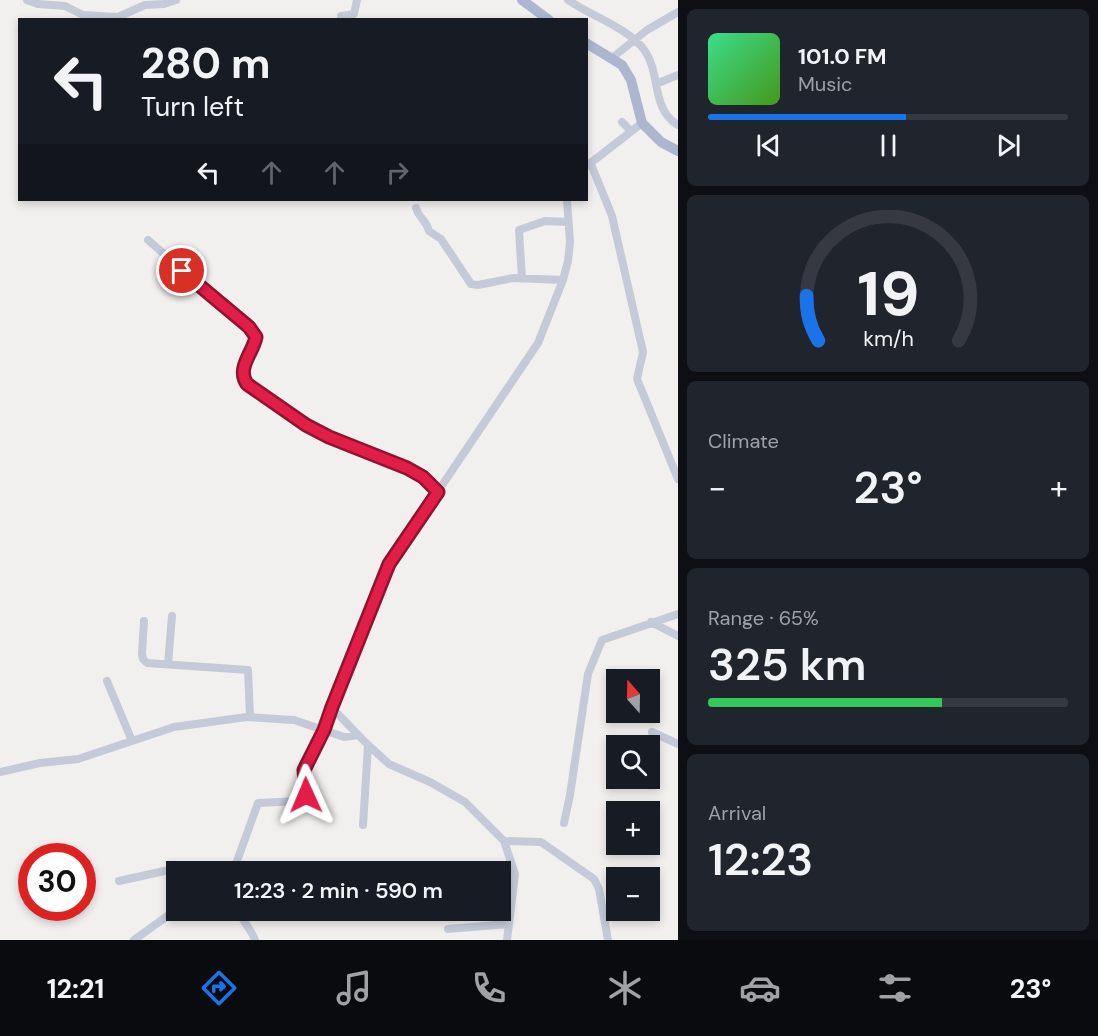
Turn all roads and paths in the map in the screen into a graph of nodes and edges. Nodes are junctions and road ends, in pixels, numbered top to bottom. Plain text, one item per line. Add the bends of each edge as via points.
1 (27, 0) edge
2 (176, 0) edge
3 (357, 0) edge
4 (522, 0) edge
5 (568, 0) edge
6 (678, 12) edge
7 (341, 15) dead end
8 (546, 18) edge
9 (632, 42) junction
10 (588, 44) edge
11 (616, 54) junction
12 (678, 75) edge
13 (656, 84) junction
14 (622, 122) dead end
15 (642, 123) junction
16 (678, 125) edge
17 (631, 132) junction
18 (678, 151) edge
19 (589, 165) edge
20 (567, 201) edge
21 (416, 208) dead end
22 (568, 222) junction
23 (148, 240) dead end
24 (522, 279) junction
25 (563, 280) junction
26 (678, 479) edge
27 (438, 492) junction
28 (678, 614) edge
29 (172, 616) dead end
30 (144, 621) dead end
31 (651, 622) junction
32 (678, 636) edge
33 (168, 664) junction
34 (106, 681) dead end
35 (332, 707) junction
36 (250, 717) junction
37 (324, 730) junction
38 (652, 732) dead end
39 (358, 735) junction
40 (132, 741) junction
41 (678, 744) edge
42 (368, 745) junction
43 (0, 772) edge
44 (564, 823) dead end
45 (363, 825) dead end
46 (504, 842) junction
47 (237, 861) edge
48 (166, 871) edge
49 (119, 881) dead end
50 (166, 917) edge
51 (243, 921) edge
52 (508, 924) junction
53 (448, 929) dead end
54 (134, 940) edge
55 (255, 940) edge
56 (507, 940) edge
57 (608, 940) edge

1 - 2 street via 65,6 83,15 113,17 145,5
3 - 7 street via 354,14
4 - 8 main road
5 - 9 street
6 - 9 street
9 - 11 street
9 - 13 street via 649,59
10 - 11 main road
11 - 15 main road via 628,72
12 - 13 street
13 - 16 street via 666,117
14 - 17 street
15 - 17 street
15 - 18 main road via 661,142
17 - 19 street via 622,135
19 - 26 street via 612,216 643,352 637,379
20 - 22 street
21 - 24 street via 471,284
22 - 24 street via 545,221 519,230
22 - 25 street via 570,251
23 - 27 street via 254,332 255,344 242,372 247,384 306,425 407,468
24 - 25 street
25 - 27 street via 538,343
27 - 35 street via 389,564
28 - 31 street
29 - 33 street
30 - 33 street via 143,659 147,663
31 - 32 street
31 - 44 street via 603,639 590,667
33 - 36 street via 248,670
34 - 40 street
35 - 37 street
35 - 39 street
36 - 37 street via 289,719
36 - 40 street via 174,727
37 - 39 street via 344,737
37 - 47 street via 304,770 306,796 299,801 258,803
38 - 41 street
39 - 42 street
40 - 43 street via 78,759
42 - 45 street
42 - 46 street via 394,767 465,802
46 - 52 street via 515,874
46 - 57 street via 541,842 594,879
48 - 49 street
50 - 54 street
51 - 55 street
52 - 53 street
52 - 56 street

